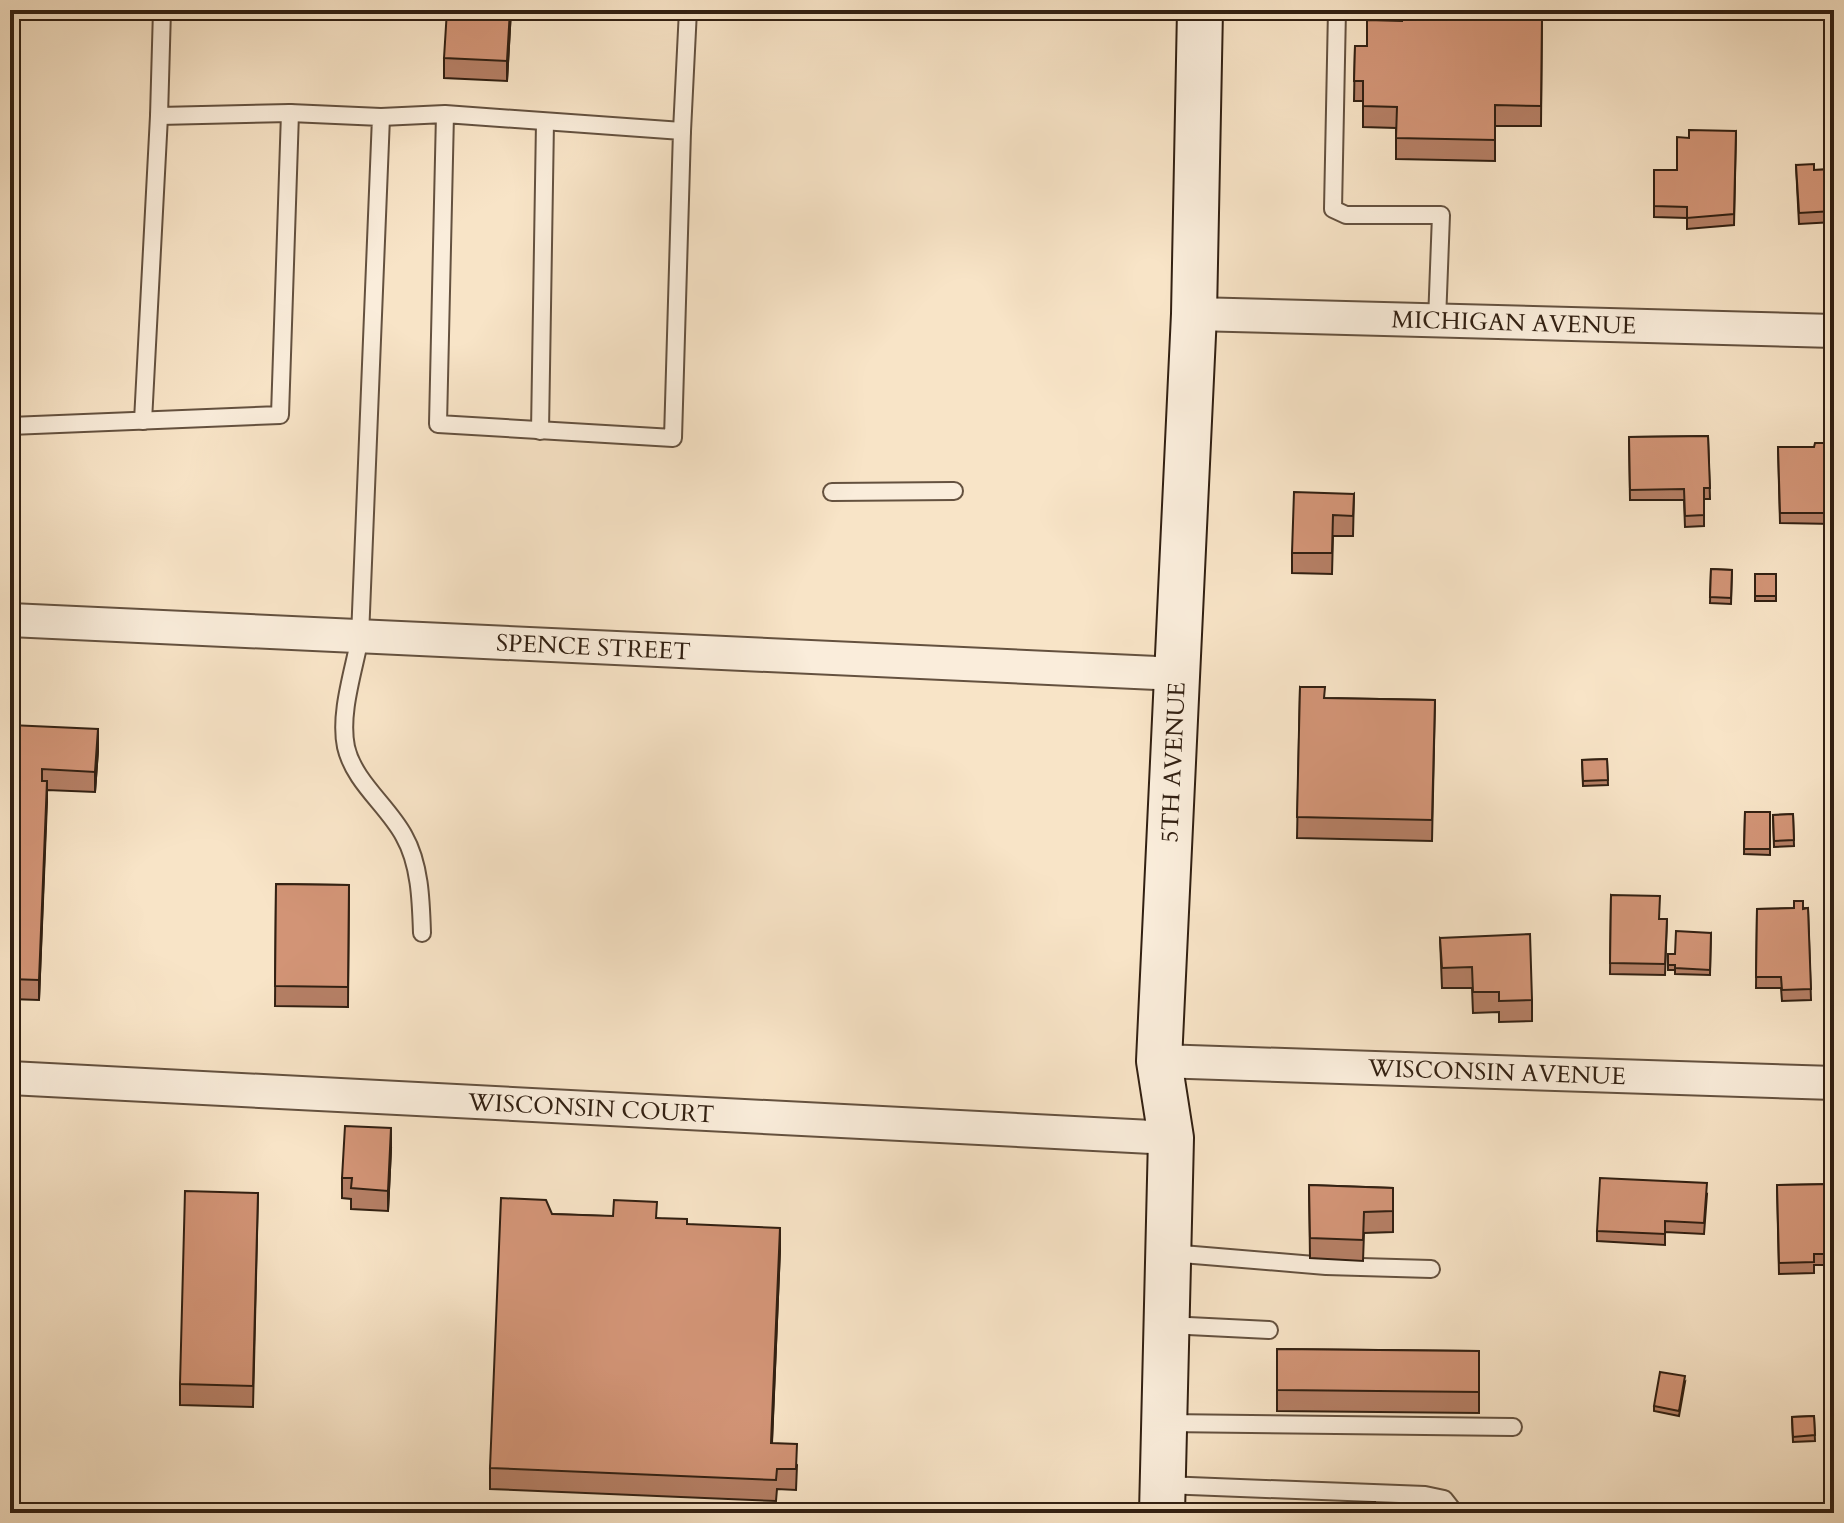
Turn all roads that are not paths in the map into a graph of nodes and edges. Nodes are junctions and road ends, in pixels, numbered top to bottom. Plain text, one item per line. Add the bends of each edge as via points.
1 (162, 10) edge
2 (688, 10) edge
3 (1200, 10) edge
4 (1337, 10) edge
5 (290, 113) junction
6 (445, 114) junction
7 (159, 116) junction
8 (381, 117) junction
9 (545, 122) junction
10 (682, 131) junction
11 (1194, 314) junction
12 (1437, 321) junction
13 (1834, 331) edge
14 (143, 421) junction
15 (10, 426) edge
16 (540, 431) junction
17 (954, 491) dead end
18 (832, 492) dead end
19 (10, 620) edge
20 (360, 637) junction
21 (1178, 674) junction
22 (422, 933) dead end
23 (1159, 1061) junction
24 (10, 1078) edge
25 (1834, 1083) edge
26 (1171, 1138) junction
27 (1168, 1253) junction
28 (1431, 1269) dead end
29 (1166, 1325) junction
30 (1269, 1330) dead end
31 (1164, 1423) junction
32 (1513, 1427) dead end
33 (1162, 1499) edge
34 (1455, 1513) edge

1 - 7 lane
2 - 10 lane
3 - 11 main road, 5TH AVENUE
4 - 12 lane via 1333,209 1346,215 1441,215
5 - 7 lane
5 - 8 lane
5 - 14 lane via 280,415
6 - 8 lane
6 - 9 lane
6 - 16 lane via 438,424
7 - 14 lane
8 - 20 lane
9 - 10 lane
9 - 16 lane
10 - 16 lane via 673,438
11 - 12 street, MICHIGAN AVENUE
11 - 21 main road, 5TH AVENUE
12 - 13 street, MICHIGAN AVENUE
14 - 15 lane
17 - 18 lane
19 - 20 street, SPENCE STREET
20 - 21 street, SPENCE STREET
20 - 22 lane via 346,714 346,748 404,835 414,859
21 - 23 main road, 5TH AVENUE
23 - 25 street, WISCONSIN AVENUE
23 - 26 main road, 5TH AVENUE
24 - 26 street, WISCONSIN COURT
26 - 27 main road, 5TH AVENUE
27 - 28 lane
27 - 29 main road, 5TH AVENUE
29 - 30 lane
29 - 31 main road, 5TH AVENUE
31 - 32 lane
31 - 33 main road, 5TH AVENUE
33 - 34 lane via 1425,1495 1444,1499

